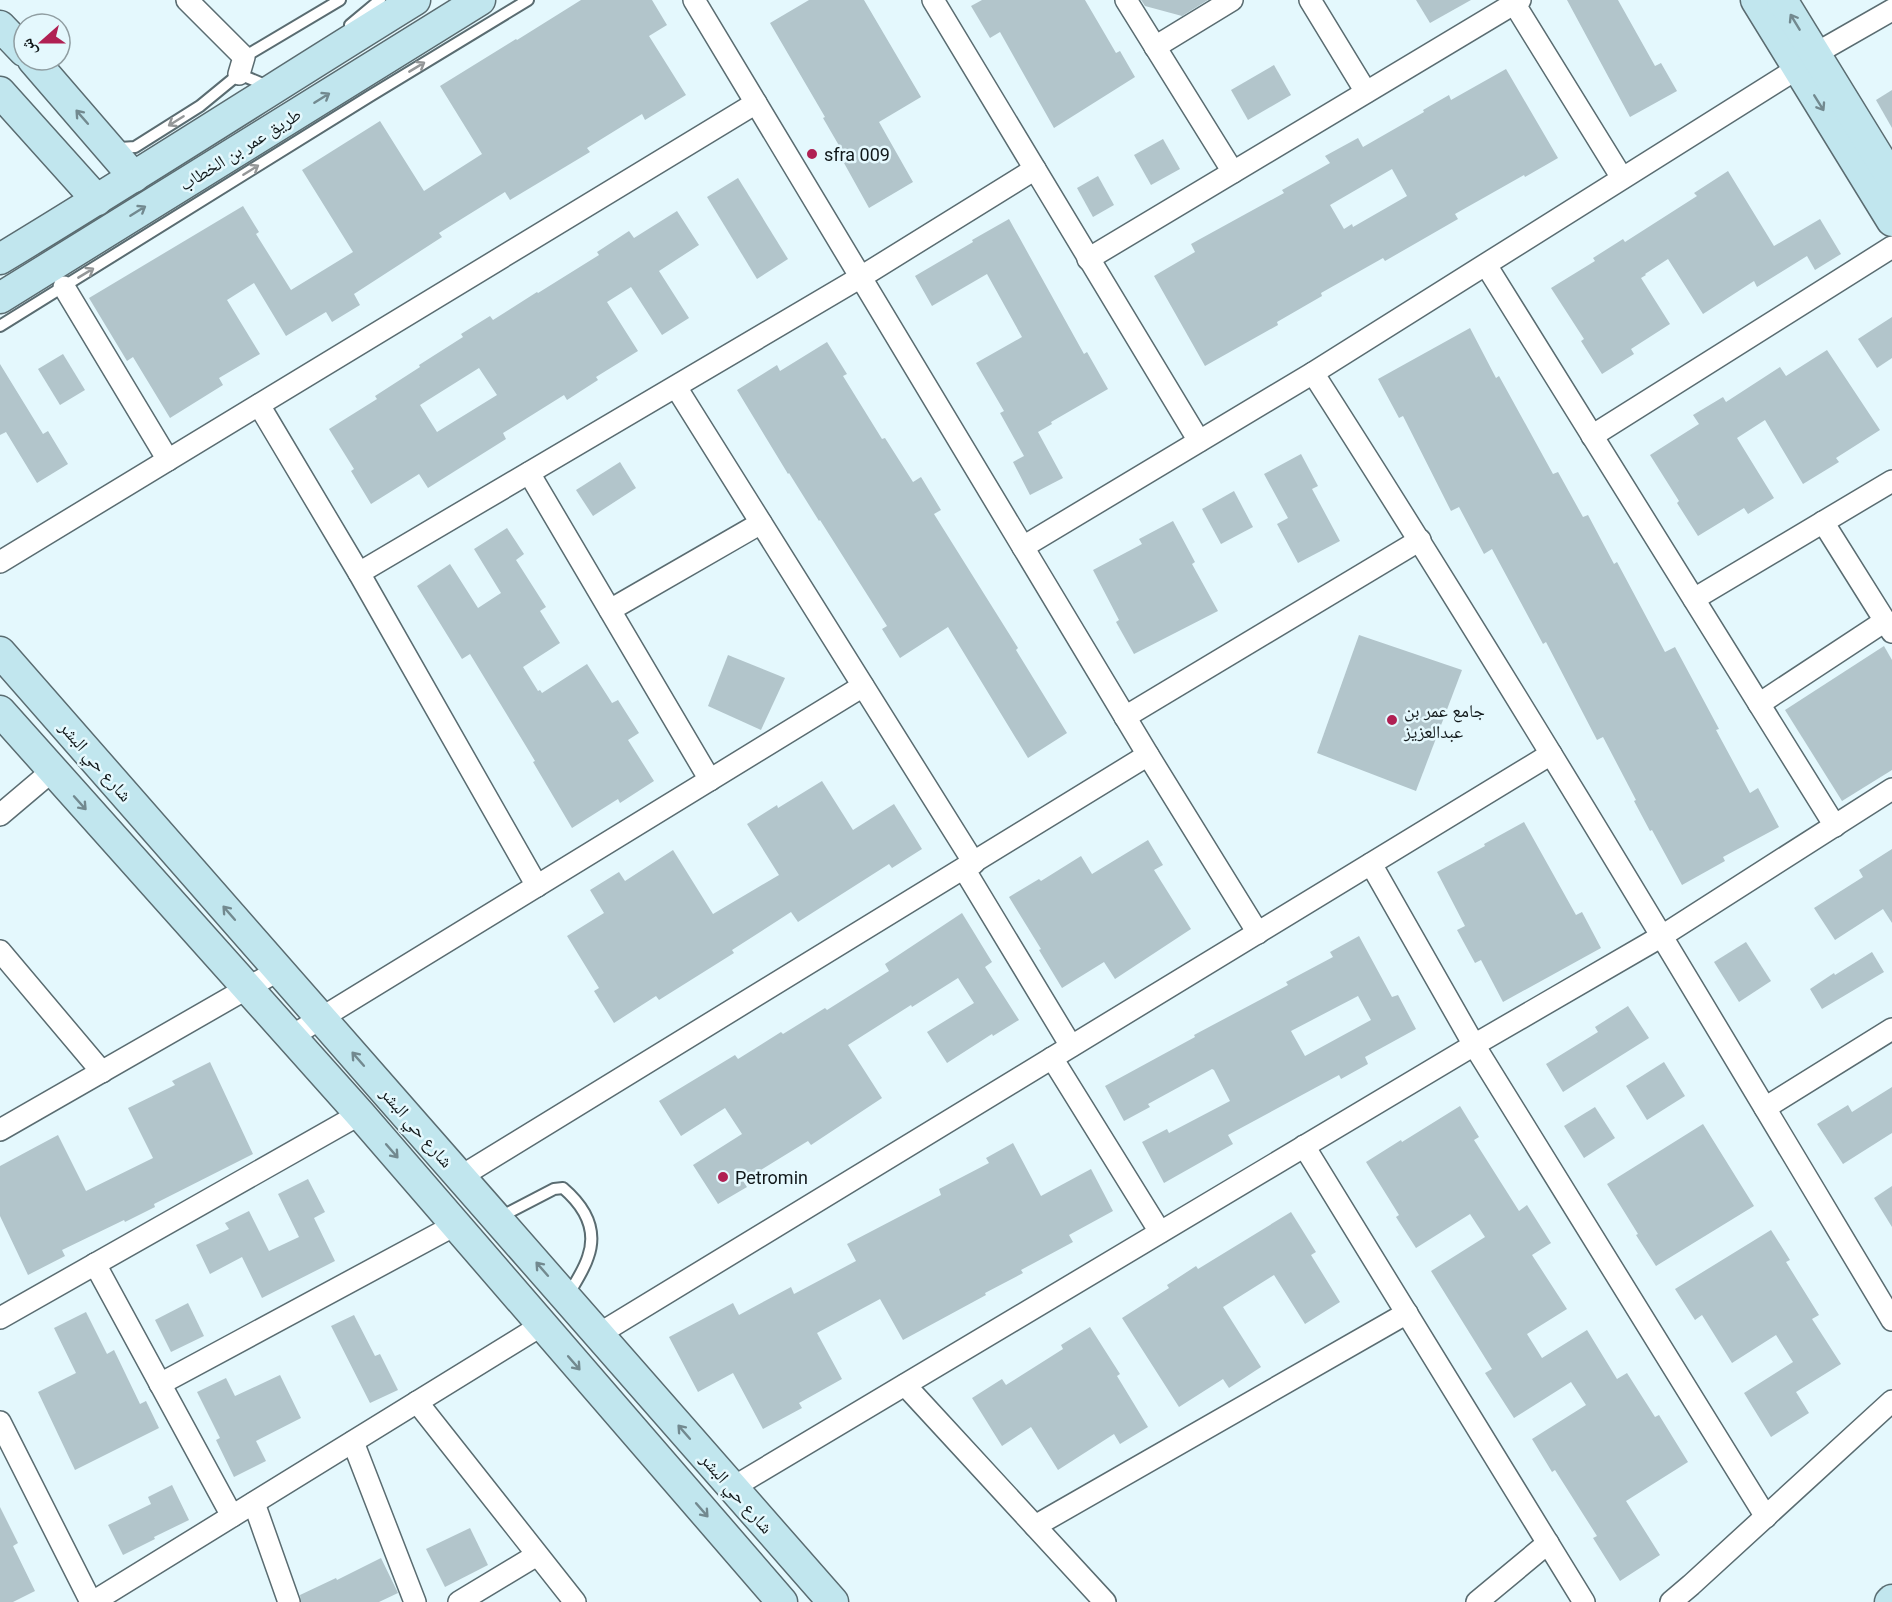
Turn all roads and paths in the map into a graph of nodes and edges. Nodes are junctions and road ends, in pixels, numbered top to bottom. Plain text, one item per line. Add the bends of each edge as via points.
1 (187, 0) edge
2 (340, 0) edge
3 (380, 0) edge
4 (415, 0) edge
5 (480, 0) edge
6 (527, 0) edge
7 (694, 0) edge
8 (933, 0) edge
9 (1126, 0) edge
10 (1232, 0) edge
11 (1310, 0) edge
12 (1756, 0) edge
13 (1782, 0) edge
14 (1516, 1) edge
15 (1892, 10) edge
16 (0, 27) edge
17 (12, 39) edge
18 (1155, 47) junction
19 (1806, 61) junction
20 (242, 65) junction
21 (44, 72) edge
22 (273, 88) junction
23 (0, 92) edge
24 (1366, 92) junction
25 (756, 104) junction
26 (198, 123) junction
27 (103, 140) junction
28 (1035, 169) junction
29 (1233, 172) junction
30 (134, 177) junction
31 (1622, 178) junction
32 (1892, 179) edge
33 (98, 200) junction
34 (1892, 221) edge
35 (1892, 247) edge
36 (0, 259) edge
37 (1089, 259) junction
38 (1486, 265) junction
39 (861, 278) junction
40 (64, 287) junction
41 (0, 298) edge
42 (0, 326) edge
43 (1313, 373) junction
44 (676, 387) junction
45 (259, 405) junction
46 (1592, 436) junction
47 (1199, 441) junction
48 (168, 460) junction
49 (529, 473) junction
50 (1892, 481) edge
51 (760, 522) junction
52 (1823, 522) junction
53 (1420, 540) junction
54 (1023, 547) junction
55 (0, 562) edge
56 (359, 573) junction
57 (1694, 599) junction
58 (610, 610) junction
59 (1889, 626) edge
60 (0, 652) edge
61 (863, 686) junction
62 (1760, 704) junction
63 (0, 711) edge
64 (1125, 717) junction
65 (1551, 754) junction
66 (1148, 755) junction
67 (52, 771) junction
68 (710, 780) junction
69 (1892, 789) edge
70 (0, 815) edge
71 (1835, 826) junction
72 (1371, 864) junction
73 (969, 866) junction
74 (537, 886) junction
75 (1258, 933) junction
76 (1662, 936) junction
77 (0, 951) edge
78 (279, 970) junction
79 (249, 988) junction
80 (321, 1017) junction
81 (1892, 1029) edge
82 (292, 1036) junction
83 (1474, 1045) junction
84 (1071, 1047) junction
85 (1052, 1058) junction
86 (102, 1072) junction
87 (1765, 1108) junction
88 (360, 1114) junction
89 (0, 1130) edge
90 (1304, 1146) junction
91 (460, 1177) junction
92 (497, 1218) junction
93 (455, 1225) junction
94 (1160, 1233) junction
95 (95, 1264) junction
96 (567, 1298) junction
97 (1407, 1313) junction
98 (0, 1318) edge
99 (1892, 1320) edge
100 (542, 1325) junction
101 (598, 1334) junction
102 (160, 1384) junction
103 (905, 1385) junction
104 (1892, 1401) edge
105 (417, 1402) junction
106 (0, 1422) edge
107 (353, 1442) junction
108 (7, 1454) edge
109 (732, 1488) junction
110 (254, 1503) junction
111 (232, 1516) junction
112 (1766, 1516) junction
113 (1035, 1526) junction
114 (1548, 1542) junction
115 (537, 1555) junction
116 (803, 1569) junction
117 (770, 1598) edge
118 (826, 1600) edge
119 (92, 1602) edge
120 (290, 1602) edge
121 (415, 1602) edge
122 (459, 1602) edge
123 (575, 1602) edge
124 (1104, 1602) edge
125 (1477, 1602) edge
126 (1584, 1602) edge
127 (1671, 1602) edge

1 - 20 street
2 - 20 lane
3 - 22 lane
4 - 22 street, طريق عمر بن الخطاب
41 -> 5 street, طريق عمر بن الخطاب
40 -> 6 lane
7 - 25 street
8 - 28 street
9 - 18 street
10 - 18 street
11 - 24 street
12 - 19 street
19 -> 13 street
14 - 24 street
14 - 31 street
15 - 19 street
16 - 17 street
18 - 29 street
19 - 31 street
19 - 32 street
19 -> 34 street
20 - 22 lane
20 - 26 lane
27 -> 21 street
22 - 26 street, طريق عمر بن الخطاب
23 - 33 street
24 - 29 street
25 - 39 street
25 - 45 street
26 -> 27 lane via 135,147 120,148
26 - 30 street, طريق عمر بن الخطاب
27 - 30 street
28 - 37 street
28 - 39 street
29 - 37 street
30 - 33 street, طريق عمر بن الخطاب
31 - 38 street
33 - 36 street, طريق عمر بن الخطاب
35 - 46 street
37 - 47 street
38 - 43 street
38 - 46 street
39 - 44 street
39 - 54 street
40 - 42 lane
40 - 48 street
43 - 47 street
43 - 53 street
44 - 49 street
44 - 51 street
45 - 48 street
45 - 56 street
46 - 57 street
47 - 54 street
48 - 55 street
49 - 56 street
49 - 58 street
50 - 52 street
51 - 58 street
51 - 61 street
52 - 57 street
52 - 59 street
53 - 64 street
53 - 65 street
54 - 64 street
56 - 74 street
57 - 62 street
58 - 68 street
59 - 62 street
78 -> 60 street, شارع حي البشر
61 - 68 street
61 - 73 street
62 - 71 street
63 - 67 street
64 - 66 street
65 - 72 street
65 - 76 street
66 - 73 street
66 - 75 street
67 - 70 street
67 -> 79 street
68 - 74 street
69 - 71 street
71 - 76 street
72 - 75 street
72 - 83 street
73 - 84 street
73 - 91 street
74 - 80 street
75 - 84 street
76 - 83 street
76 - 87 street
77 - 86 street
78 - 79 street
78 - 80 street, شارع حي البشر
79 - 82 street
79 - 86 street
80 - 82 street
91 -> 80 street, شارع حي البشر
81 - 87 street
82 - 88 street
83 - 90 street
83 - 112 street
84 - 85 street
85 - 94 street
85 - 101 street
86 - 89 street
87 - 99 street
88 -> 93 street
88 - 95 street
90 - 94 street
90 - 97 street
91 - 92 street, شارع حي البشر
96 -> 92 street, شارع حي البشر
92 - 96 lane via 554,1189 563,1188 570,1194 589,1219 591,1230 589,1257
93 - 100 street
93 - 102 street
94 - 103 street
95 - 98 street
95 - 102 street
96 - 101 street, شارع حي البشر
97 - 113 street
97 - 114 street
100 - 105 street
100 -> 117 street
109 -> 101 street, شارع حي البشر
102 - 111 street
103 - 109 street
103 - 113 street
104 - 112 street
105 - 107 street
105 - 115 street
106 - 108 street
107 - 110 street
107 - 121 street
108 - 119 street
109 - 116 street, شارع حي البشر
110 - 111 street
110 - 120 street
111 - 119 street
112 - 127 street
113 - 124 street
114 - 125 street
114 - 126 street
115 - 122 street
115 - 123 street
116 - 117 street
116 - 118 street, شارع حي البشر

